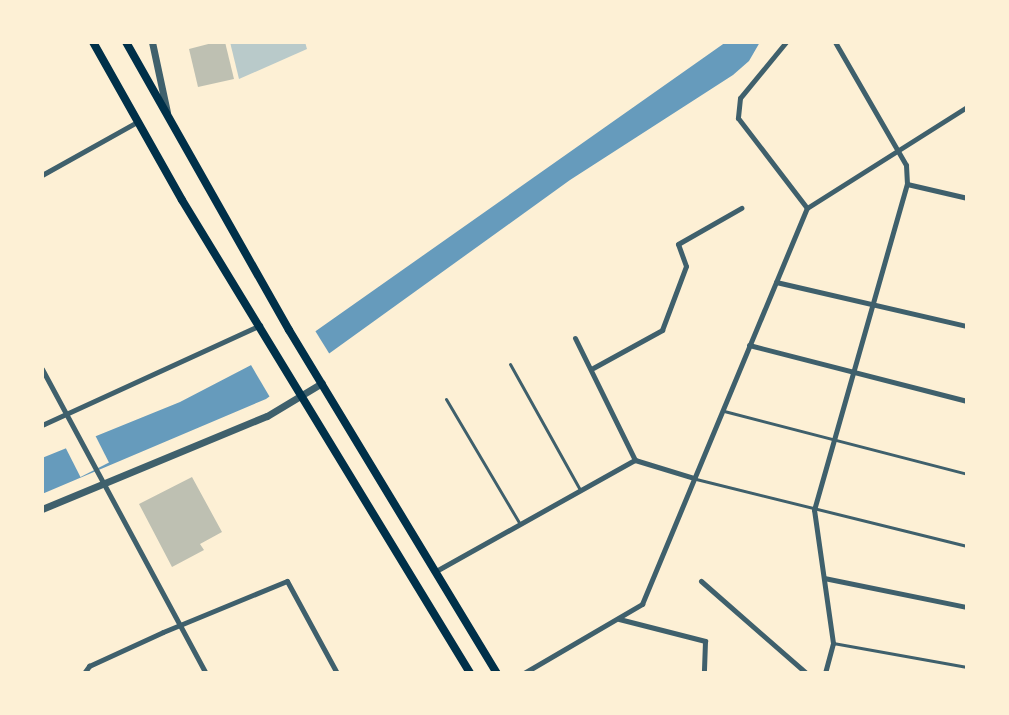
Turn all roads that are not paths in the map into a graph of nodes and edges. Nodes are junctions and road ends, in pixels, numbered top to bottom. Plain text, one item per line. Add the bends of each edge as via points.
1 (93, 42) edge
2 (126, 42) edge
3 (152, 42) edge
4 (786, 42) edge
5 (835, 42) edge
6 (967, 107) edge
7 (169, 117) junction
8 (137, 122) junction
9 (899, 152) junction
10 (42, 175) edge
11 (907, 184) junction
12 (967, 198) edge
13 (741, 208) dead end
14 (807, 208) junction
15 (776, 282) junction
16 (875, 306) junction
17 (260, 325) junction
18 (967, 326) edge
19 (575, 338) dead end
20 (749, 345) junction
21 (510, 364) dead end
22 (593, 368) junction
23 (42, 369) edge
24 (853, 370) junction
25 (322, 383) junction
26 (302, 397) junction
27 (446, 399) dead end
28 (967, 401) edge
29 (722, 410) junction
30 (69, 414) junction
31 (42, 425) edge
32 (834, 440) junction
33 (635, 460) junction
34 (967, 474) edge
35 (694, 478) junction
36 (106, 483) junction
37 (580, 489) junction
38 (42, 508) edge
39 (814, 510) junction
40 (521, 525) junction
41 (967, 546) edge
42 (436, 571) junction
43 (824, 578) junction
44 (701, 581) dead end
45 (967, 607) edge
46 (619, 619) junction
47 (180, 625) junction
48 (833, 643) junction
49 (967, 667) edge
50 (84, 673) edge
51 (206, 673) edge
52 (337, 673) edge
53 (470, 673) edge
54 (497, 673) edge
55 (524, 673) edge
56 (704, 673) edge
57 (806, 673) edge
58 (825, 673) edge

1 - 8 main road
2 - 7 main road
3 - 7 street
4 - 14 street via 740,98 738,118
5 - 9 street
6 - 9 street
7 - 25 main road
8 - 10 street
8 - 17 main road
9 - 11 street via 906,165
9 - 14 street
11 - 12 street
11 - 16 street
13 - 22 street via 678,244 686,266 662,330
14 - 15 street
15 - 16 street
15 - 20 street
16 - 18 street
16 - 24 street
17 - 26 main road
17 - 30 street
19 - 22 street
20 - 24 street
20 - 29 street
21 - 37 lane
22 - 33 street
23 - 30 street
24 - 28 street
24 - 32 street
25 - 26 street
25 - 42 main road
26 - 36 street via 237,429
26 - 53 main road
27 - 40 lane
29 - 32 lane
29 - 35 street
30 - 31 street
30 - 36 street
32 - 34 lane
32 - 39 street
33 - 35 street
33 - 37 street
35 - 39 lane
35 - 46 street via 642,604
36 - 38 street
36 - 47 street
37 - 40 street
39 - 41 lane
39 - 43 street
40 - 42 street
42 - 54 main road
43 - 45 street
43 - 48 street
44 - 57 street
46 - 55 street
46 - 56 street via 705,641
47 - 50 street via 89,666
47 - 51 street
47 - 52 street via 287,581
48 - 49 lane
48 - 58 street

